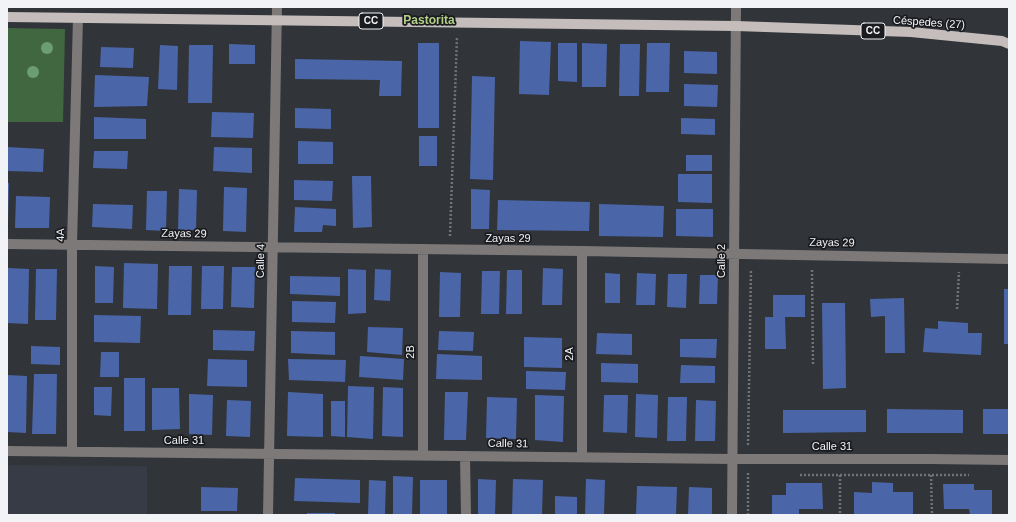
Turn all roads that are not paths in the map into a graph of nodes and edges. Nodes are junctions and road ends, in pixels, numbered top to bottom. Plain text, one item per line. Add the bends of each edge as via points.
1 (277, 7) edge
2 (736, 7) edge
3 (7, 17) edge
4 (78, 18) junction
5 (277, 20) junction
6 (736, 26) junction
7 (1009, 44) edge
8 (7, 244) edge
9 (72, 244) junction
10 (273, 247) junction
11 (423, 249) junction
12 (582, 251) junction
13 (734, 253) junction
14 (1009, 258) edge
15 (7, 451) edge
16 (72, 452) junction
17 (269, 454) junction
18 (423, 455) junction
19 (465, 456) junction
20 (582, 457) junction
21 (732, 459) junction
22 (1009, 460) edge
23 (268, 515) edge
24 (466, 515) edge
25 (732, 515) edge

1 - 5 street, Calle 4
2 - 6 street, Calle 2
3 - 4 main road, Céspedes (27) / CC
4 - 5 main road, Céspedes (27) / CC
4 - 9 street, 4A
5 - 6 main road, Céspedes (27) / CC
5 - 10 street, Calle 4
6 - 7 main road, Céspedes (27) / CC via 911,32 1002,41
6 - 13 street, Calle 2
8 - 9 street, Zayas 29
9 - 10 street, Zayas 29
9 - 16 street, 4A
10 - 11 street, Zayas 29
10 - 17 street, Calle 4
11 - 12 street, Zayas 29
11 - 18 street, 2B
12 - 13 street, Zayas 29
12 - 20 street, 2A
13 - 14 street, Zayas 29
13 - 21 street, Calle 2
15 - 16 street, Calle 31
16 - 17 street, Calle 31
17 - 18 street, Calle 31
17 - 23 street, Calle 4
18 - 19 street, Calle 31
19 - 20 street, Calle 31
19 - 24 street
20 - 21 street, Calle 31
21 - 22 street, Calle 31
21 - 25 street, Calle 2

